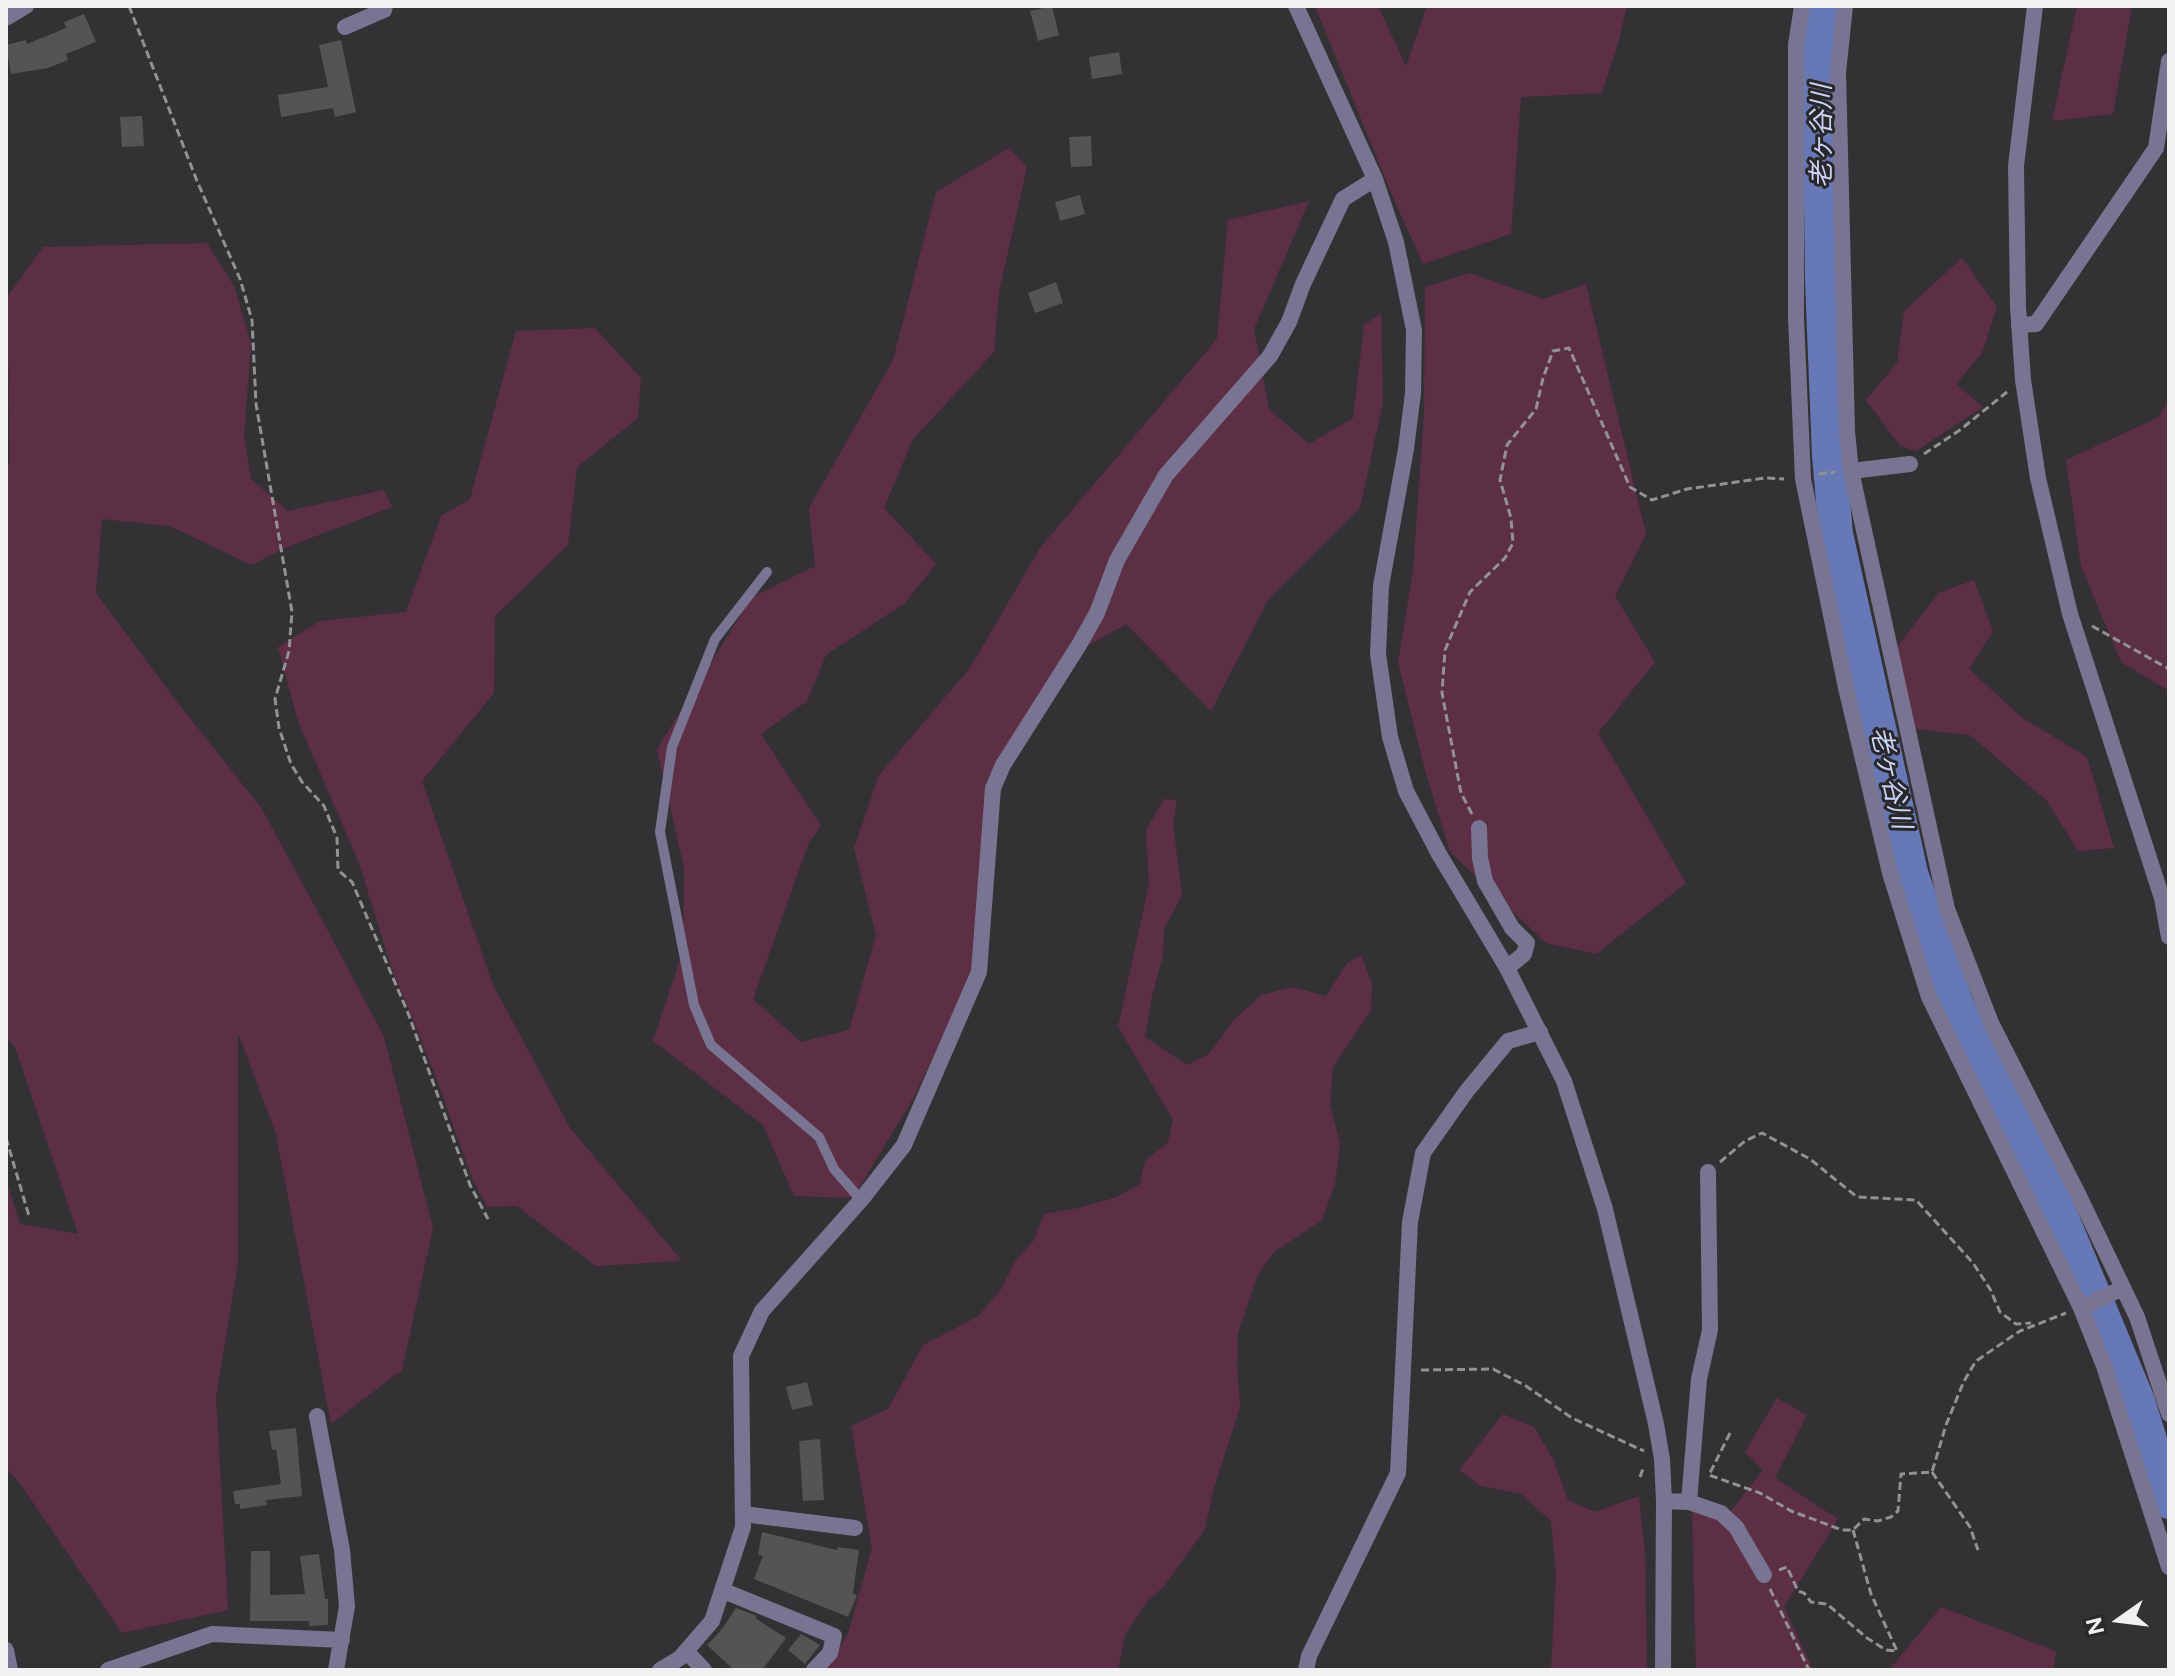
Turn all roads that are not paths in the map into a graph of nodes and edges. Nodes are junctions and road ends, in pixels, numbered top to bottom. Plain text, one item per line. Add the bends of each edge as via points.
1 (26, 6) edge
2 (385, 6) edge
3 (1296, 6) edge
4 (1802, 6) edge
5 (1845, 6) edge
6 (2035, 6) edge
7 (6, 18) edge
8 (345, 27) dead end
9 (2169, 61) edge
10 (1375, 179) junction
11 (2019, 325) junction
12 (1910, 464) road end
13 (1851, 471) junction
14 (767, 572) dead end
15 (1479, 828) road end
16 (2169, 937) edge
17 (1507, 968) junction
18 (1540, 1032) junction
19 (1708, 1172) road end
20 (861, 1200) junction
21 (2123, 1288) junction
22 (2081, 1308) junction
23 (2169, 1414) edge
24 (317, 1416) dead end
25 (1664, 1501) junction
26 (1689, 1502) junction
27 (743, 1514) junction
28 (855, 1528) dead end
29 (2169, 1567) edge
30 (1764, 1575) road end
31 (724, 1591) junction
32 (342, 1640) junction
33 (6, 1650) edge
34 (686, 1651) junction
35 (10, 1670) edge
36 (108, 1670) edge
37 (336, 1670) edge
38 (660, 1670) edge
39 (704, 1670) edge
40 (814, 1670) edge
41 (1306, 1670) edge
42 (1663, 1670) edge

1 - 7 street
2 - 8 street
3 - 10 street
4 - 22 street via 1796,45 1796,318 1803,479 1846,688 1890,873 1929,997
5 - 13 street via 1838,73
6 - 11 street via 2016,166
9 - 11 street via 2156,148 2036,324
10 - 17 street via 1396,242 1414,330 1408,435 1381,586 1378,654 1390,737 1406,791
10 - 20 street via 1343,199 1270,356 1166,475 1117,560 1097,613 1003,765 993,788 979,972 904,1145
11 - 16 street via 2038,478 2070,614 2162,898
12 - 13 street
13 - 21 street via 1947,909 1991,1023
14 - 20 lane via 715,639 672,747 660,832 694,1005 711,1045 819,1137 834,1169
15 - 17 street via 1485,881 1512,928 1527,943 1524,954
17 - 18 street
18 - 25 street via 1564,1081 1605,1209 1656,1424
18 - 41 street via 1508,1041 1423,1153 1410,1222 1398,1473
19 - 26 street via 1710,1330 1699,1379
20 - 27 street via 762,1311 741,1356
21 - 22 street
21 - 23 street
22 - 29 street
24 - 32 street via 342,1550 347,1606
25 - 26 street
25 - 42 street
26 - 30 street via 1721,1513 1736,1527
27 - 28 street
27 - 31 street
31 - 34 street via 712,1621
31 - 40 street via 834,1636 830,1653
32 - 36 street via 212,1634
32 - 37 street
33 - 35 street
34 - 38 street
34 - 39 street

